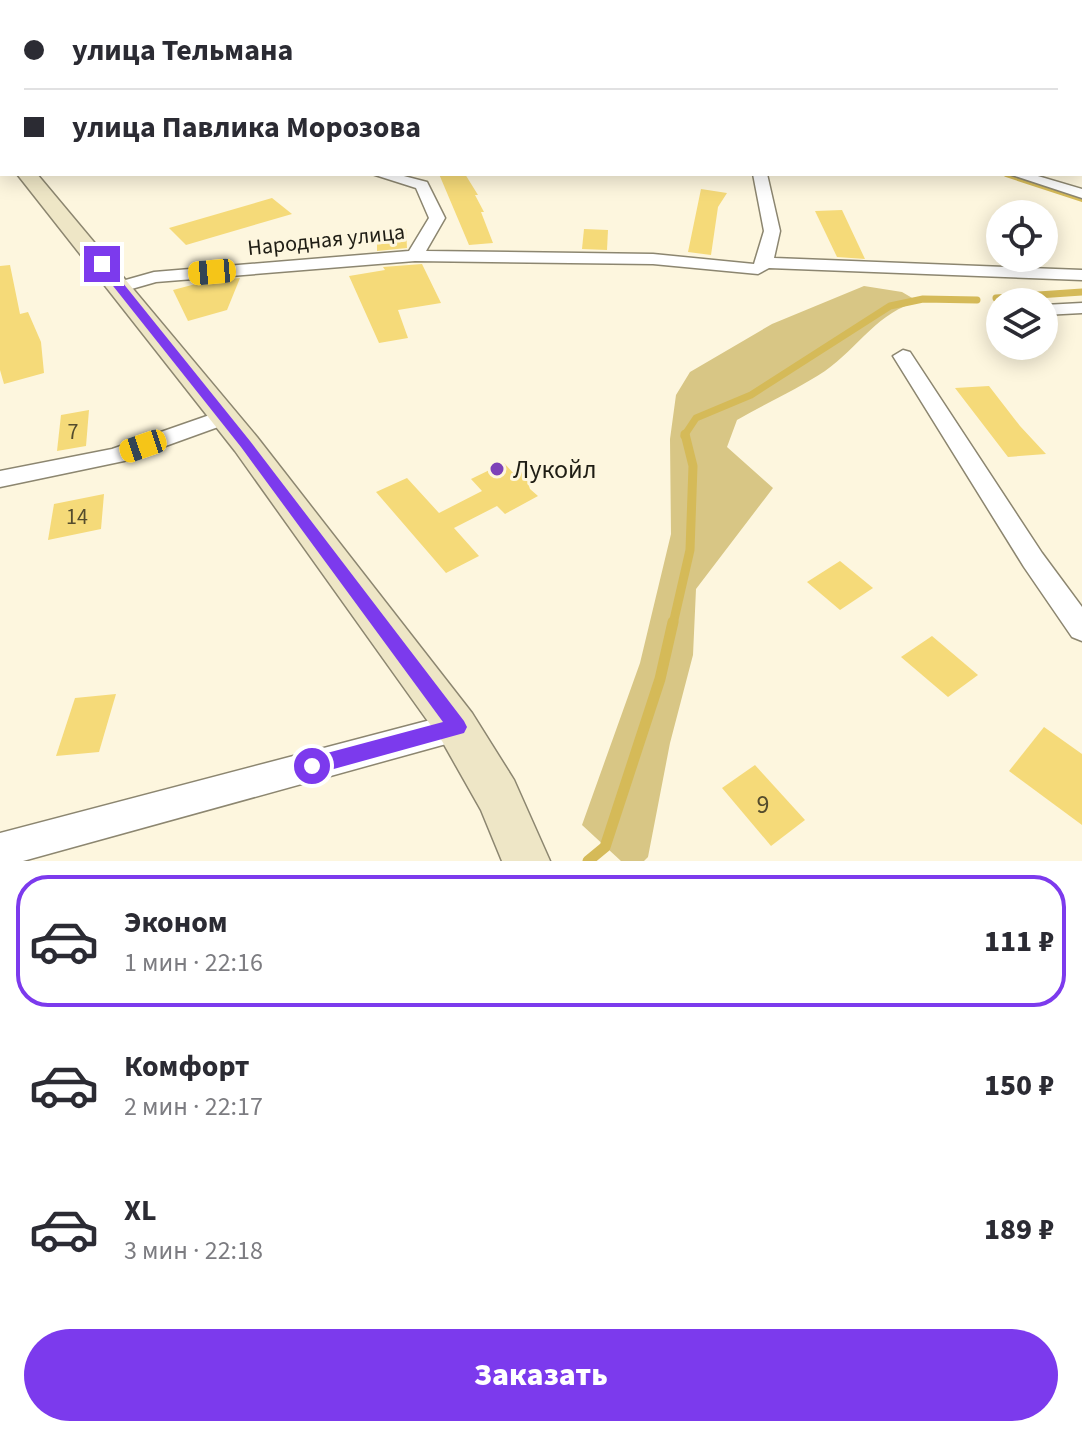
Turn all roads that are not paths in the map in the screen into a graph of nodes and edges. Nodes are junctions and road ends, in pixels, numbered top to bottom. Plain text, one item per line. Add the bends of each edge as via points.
1 (29, 176) edge
2 (387, 176) edge
3 (760, 176) edge
4 (1023, 176) edge
5 (1082, 194) edge
6 (415, 256) junction
7 (765, 263) junction
8 (1082, 275) edge
9 (121, 287) junction
10 (1082, 308) edge
11 (1058, 309) edge
12 (903, 356) dead end
13 (224, 417) junction
14 (0, 479) edge
15 (1082, 629) edge
16 (457, 727) junction
17 (0, 850) edge
18 (526, 861) edge

1 - 9 street
2 - 6 street, Народная улица via 422,185 437,218
3 - 7 street via 772,231
4 - 5 street
6 - 7 street via 653,259 758,269
6 - 9 street, Народная улица via 154,277
7 - 8 street
9 - 13 street
10 - 11 street
12 - 15 street
13 - 14 street via 116,456
13 - 16 street
16 - 17 street
16 - 18 street via 498,796

